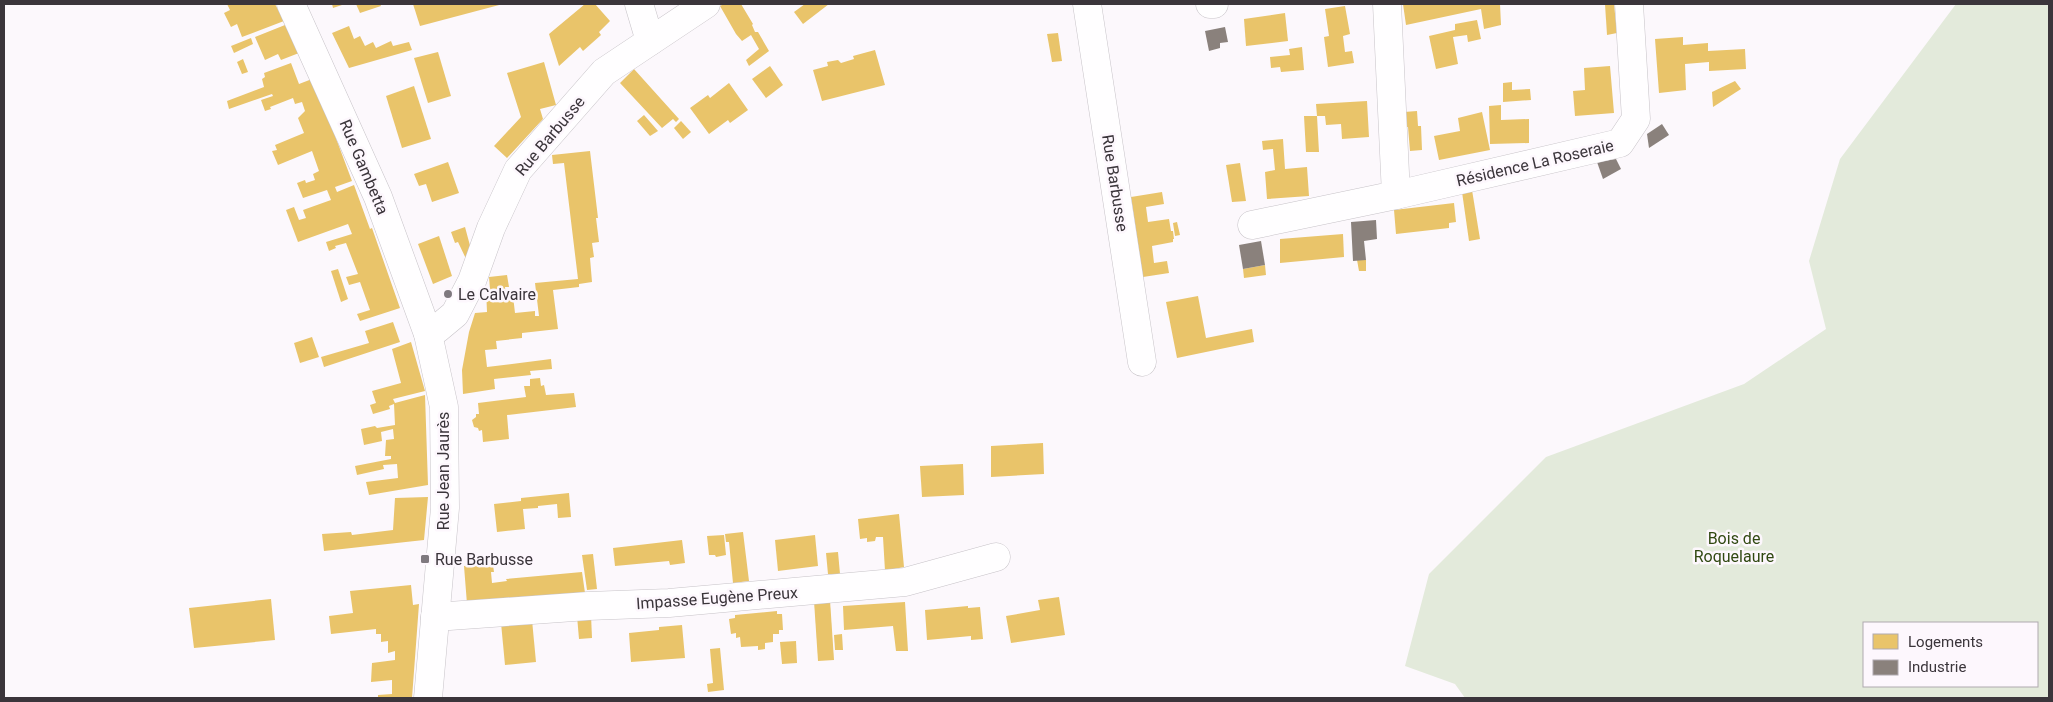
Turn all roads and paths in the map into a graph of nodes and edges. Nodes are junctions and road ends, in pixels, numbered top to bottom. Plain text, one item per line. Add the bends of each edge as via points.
1 (291, 4) edge
2 (639, 4) edge
3 (706, 4) edge
4 (1087, 4) edge
5 (1387, 4) edge
6 (1629, 4) edge
7 (650, 41) junction
8 (1396, 195) junction
9 (1252, 225) dead end
10 (428, 334) junction
11 (1142, 362) dead end
12 (996, 557) dead end
13 (435, 617) junction
14 (428, 698) edge

1 - 10 street, Rue Gambetta via 378,197
2 - 7 street
3 - 7 street, Rue Barbusse
4 - 11 street, Rue Barbusse
5 - 8 street
6 - 8 street, Résidence La Roseraie via 1636,119 1620,143
7 - 10 street, Rue Barbusse via 604,72 518,170 491,228 472,281 454,314
8 - 9 street, Résidence La Roseraie
10 - 13 street, Rue Jean Jaurès via 444,407 446,465
12 - 13 street, Impasse Eugène Preux via 905,582 669,603
13 - 14 street, Rue Jean Jaurès

